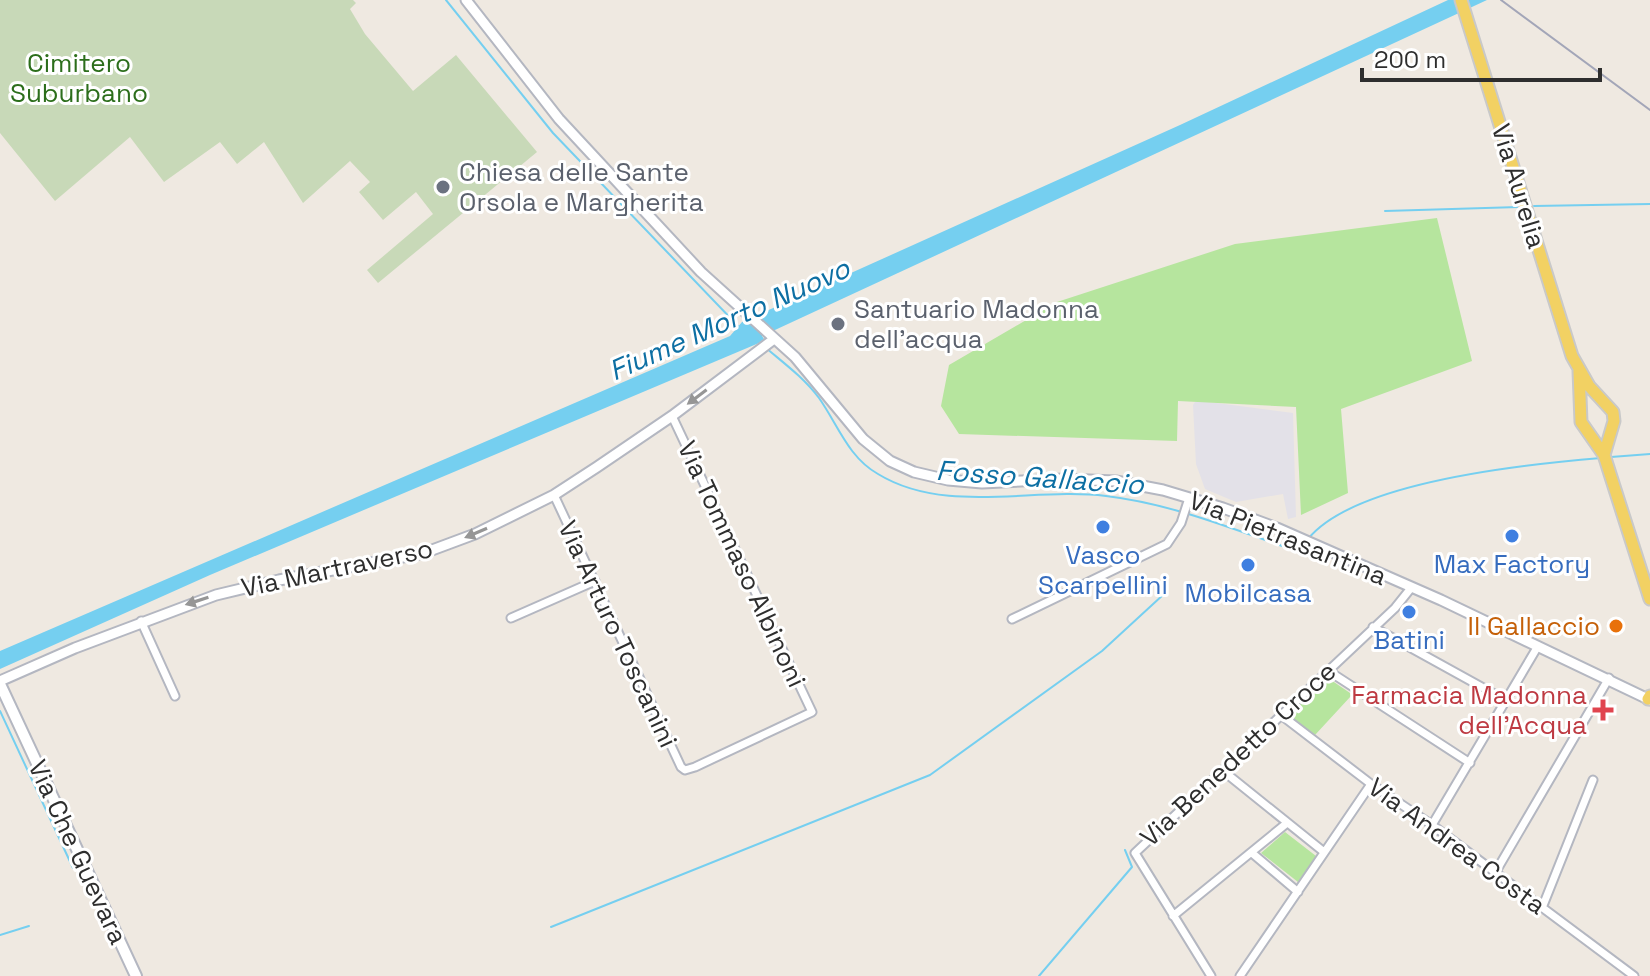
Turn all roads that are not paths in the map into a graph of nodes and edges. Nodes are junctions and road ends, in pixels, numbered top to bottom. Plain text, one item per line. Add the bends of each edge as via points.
1 (466, 0) edge
2 (1461, 0) edge
3 (772, 339) junction
4 (1579, 371) junction
5 (1603, 401) junction
6 (1582, 410) junction
7 (672, 416) junction
8 (1583, 427) junction
9 (1610, 428) junction
10 (1604, 455) junction
11 (554, 495) junction
12 (1189, 498) junction
13 (595, 581) junction
14 (1411, 588) junction
15 (1650, 599) edge
16 (511, 618) dead end
17 (1012, 619) dead end
18 (141, 621) junction
19 (1373, 627) junction
20 (1538, 646) junction
21 (1327, 670) junction
22 (1609, 678) junction
23 (0, 683) edge
24 (175, 696) dead end
25 (1649, 698) edge
26 (1507, 701) junction
27 (1281, 715) junction
28 (1470, 763) junction
29 (685, 770) joint
30 (1222, 770) junction
31 (1593, 780) dead end
32 (1371, 784) junction
33 (1287, 823) junction
34 (1432, 825) junction
35 (1324, 852) junction
36 (1252, 853) junction
37 (1495, 873) junction
38 (1298, 892) junction
39 (1542, 908) junction
40 (1173, 916) junction
41 (136, 976) edge
42 (1211, 976) edge
43 (1240, 976) edge
44 (1634, 976) edge

1 - 3 street, Via Pietrasantina via 559,119 701,272
2 - 4 main road, Via Aurelia
3 -> 7 street, Via Martraverso
3 - 12 street, Via Pietrasantina via 816,379 863,439 907,469 967,482 1116,481
4 - 5 main road, Via Aurelia
4 - 6 main road, Via Aurelia
5 - 6 main road via 1590,402
5 - 9 main road via 1613,412
6 - 8 main road
7 - 11 street, Via Martraverso
7 - 29 street, Via Tommaso Albinoni via 812,712
8 - 9 main road via 1596,434
8 - 10 main road
9 - 10 main road
10 - 15 main road
11 - 13 street, Via Arturo Toscanini
11 -> 18 street, Via Martraverso via 424,553 241,589
12 - 14 street, Via Pietrasantina via 1257,520
12 - 17 street via 1167,544
13 - 16 street
13 - 29 street, Via Arturo Toscanini
14 - 19 street, Via Benedetto Croce
14 - 20 street, Via Pietrasantina
18 - 23 street, Via Martraverso
18 - 24 street
19 - 21 street, Via Benedetto Croce
19 - 26 street
20 - 22 street, Via Pietrasantina
20 - 26 street
21 - 27 street, Via Benedetto Croce
21 - 28 street
22 - 25 street, Via Pietrasantina
22 - 37 street
23 - 41 main road, Via Che Guevara
26 - 28 street
27 - 30 street, Via Benedetto Croce
27 - 32 street, Via Andrea Costa
28 - 34 street
30 - 33 street
30 - 40 street, Via Benedetto Croce via 1135,853
31 - 39 street
32 - 34 street, Via Andrea Costa
32 - 35 street
33 - 35 street
33 - 36 street
34 - 37 street, Via Andrea Costa
35 - 38 street
36 - 38 street
36 - 40 street
37 - 39 street, Via Andrea Costa
38 - 43 street
39 - 44 street, Via Andrea Costa
40 - 42 street, Via Benedetto Croce

